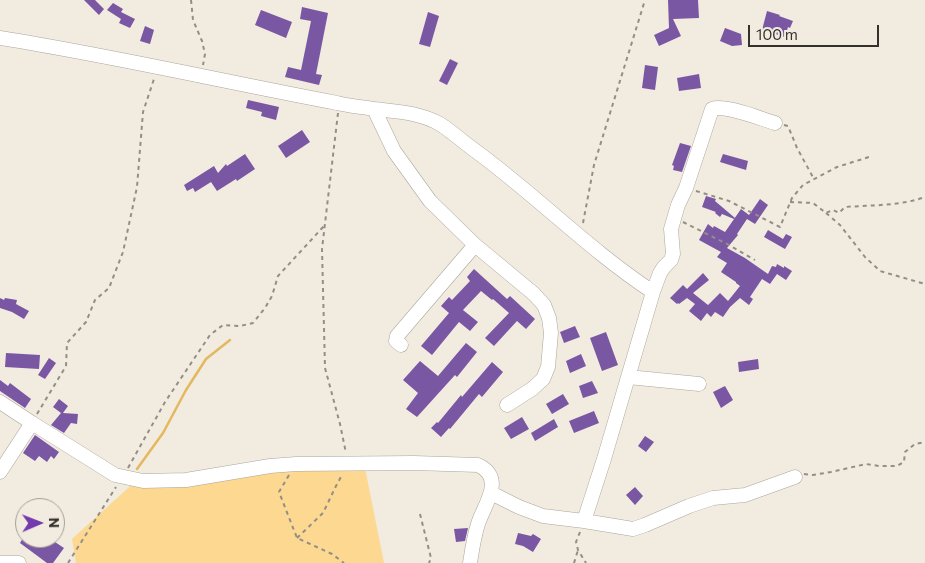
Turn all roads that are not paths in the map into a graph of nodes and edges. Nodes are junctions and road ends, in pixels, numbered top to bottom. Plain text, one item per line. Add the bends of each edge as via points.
1 (0, 38) edge
2 (374, 109) junction
3 (774, 123) road end
4 (475, 244) junction
5 (653, 292) junction
6 (400, 345) dead end
7 (628, 377) junction
8 (699, 384) dead end
9 (0, 402) edge
10 (507, 405) dead end
11 (32, 423) junction
12 (0, 472) edge
13 (795, 478) road end
14 (491, 493) junction
15 (584, 521) junction
16 (0, 563) edge
17 (19, 563) edge
18 (470, 563) edge

1 - 2 street
2 - 4 street via 394,151 430,201
2 - 5 street via 409,112 440,124 502,170 628,276
3 - 5 street via 730,109 712,109 671,229 673,254 660,273
4 - 6 street via 397,336 396,341
4 - 10 street via 534,294 544,305 549,318 550,348 543,379
5 - 7 street
7 - 8 street
7 - 15 street
9 - 11 street
11 - 12 street
11 - 14 street via 115,475 143,481 186,480 296,464 478,465 486,469 492,480
13 - 15 street via 745,495 713,498 634,529
14 - 15 street via 543,516
14 - 18 street via 478,525
16 - 17 street

